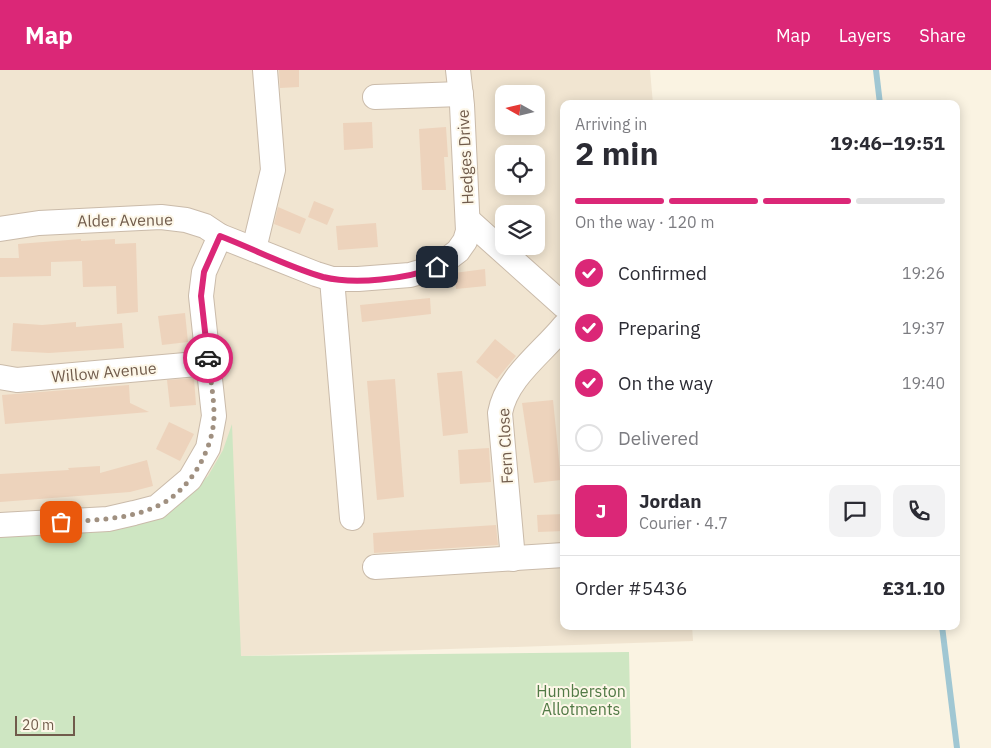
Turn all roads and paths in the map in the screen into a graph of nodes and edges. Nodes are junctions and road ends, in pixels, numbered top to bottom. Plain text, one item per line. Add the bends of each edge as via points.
1 (265, 70) edge
2 (458, 70) edge
3 (461, 94) junction
4 (375, 97) dead end
5 (468, 220) junction
6 (0, 228) edge
7 (220, 236) junction
8 (254, 248) junction
9 (332, 279) junction
10 (560, 302) edge
11 (560, 330) edge
12 (208, 363) junction
13 (0, 377) edge
14 (352, 518) dead end
15 (0, 526) edge
16 (560, 555) edge
17 (513, 559) junction
18 (375, 567) dead end

1 - 8 street via 273,170
2 - 3 street, Hedges Drive
3 - 4 street, Hedges Drive
3 - 5 street, Hedges Drive
5 - 9 street, Alder Avenue via 466,241 449,260 437,267 393,277
5 - 10 street
6 - 7 street, Alder Avenue via 161,217 205,226
7 - 8 street, Alder Avenue
7 - 12 street via 204,272 201,296
8 - 9 street, Alder Avenue
9 - 14 street
11 - 17 street, Fern Close via 514,381 502,402 500,413
12 - 13 street, Willow Avenue via 17,380
12 - 15 street via 214,416 208,448 202,464 175,493 156,507 108,519
16 - 17 street
17 - 18 street

